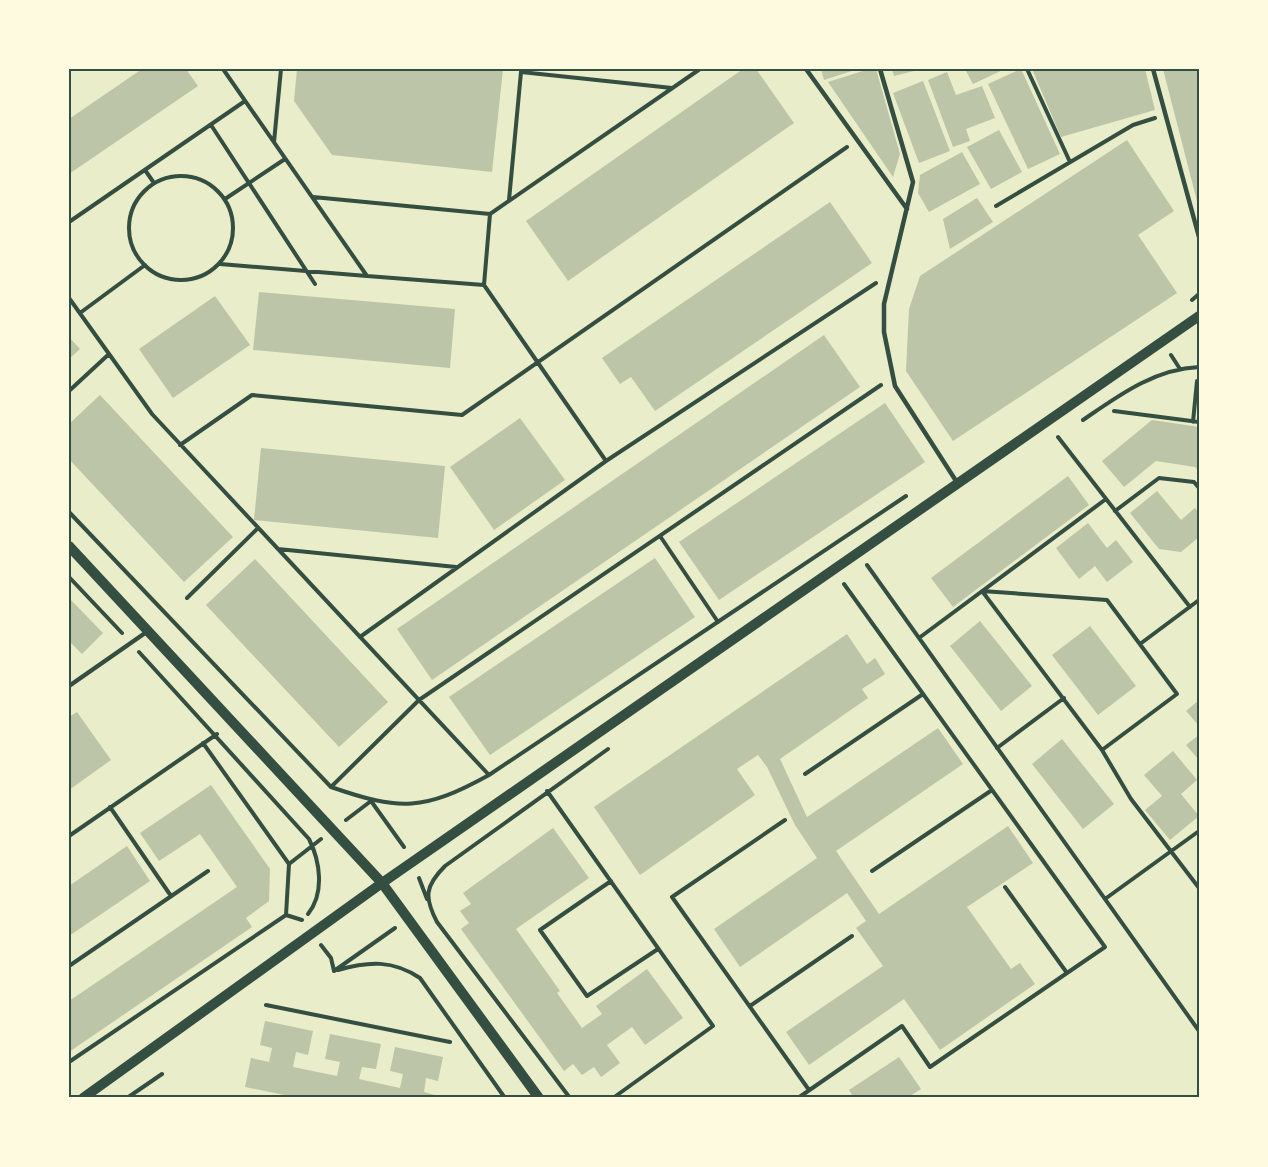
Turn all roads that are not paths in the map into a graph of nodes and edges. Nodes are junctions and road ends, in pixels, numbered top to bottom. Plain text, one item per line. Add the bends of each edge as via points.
1 (806, 69) edge
2 (880, 69) edge
3 (1153, 69) edge
4 (906, 209) junction
5 (1199, 237) edge
6 (1199, 316) edge
7 (958, 483) junction
8 (69, 546) edge
9 (148, 631) junction
10 (69, 686) edge
11 (382, 884) junction
12 (83, 1098) edge
13 (539, 1098) edge

1 - 4 lane
2 - 4 lane via 913,182
3 - 5 lane
4 - 7 lane via 884,304 884,332 895,386
6 - 7 street
7 - 11 street
8 - 9 street
9 - 10 lane
9 - 11 street
11 - 12 street
11 - 13 street

